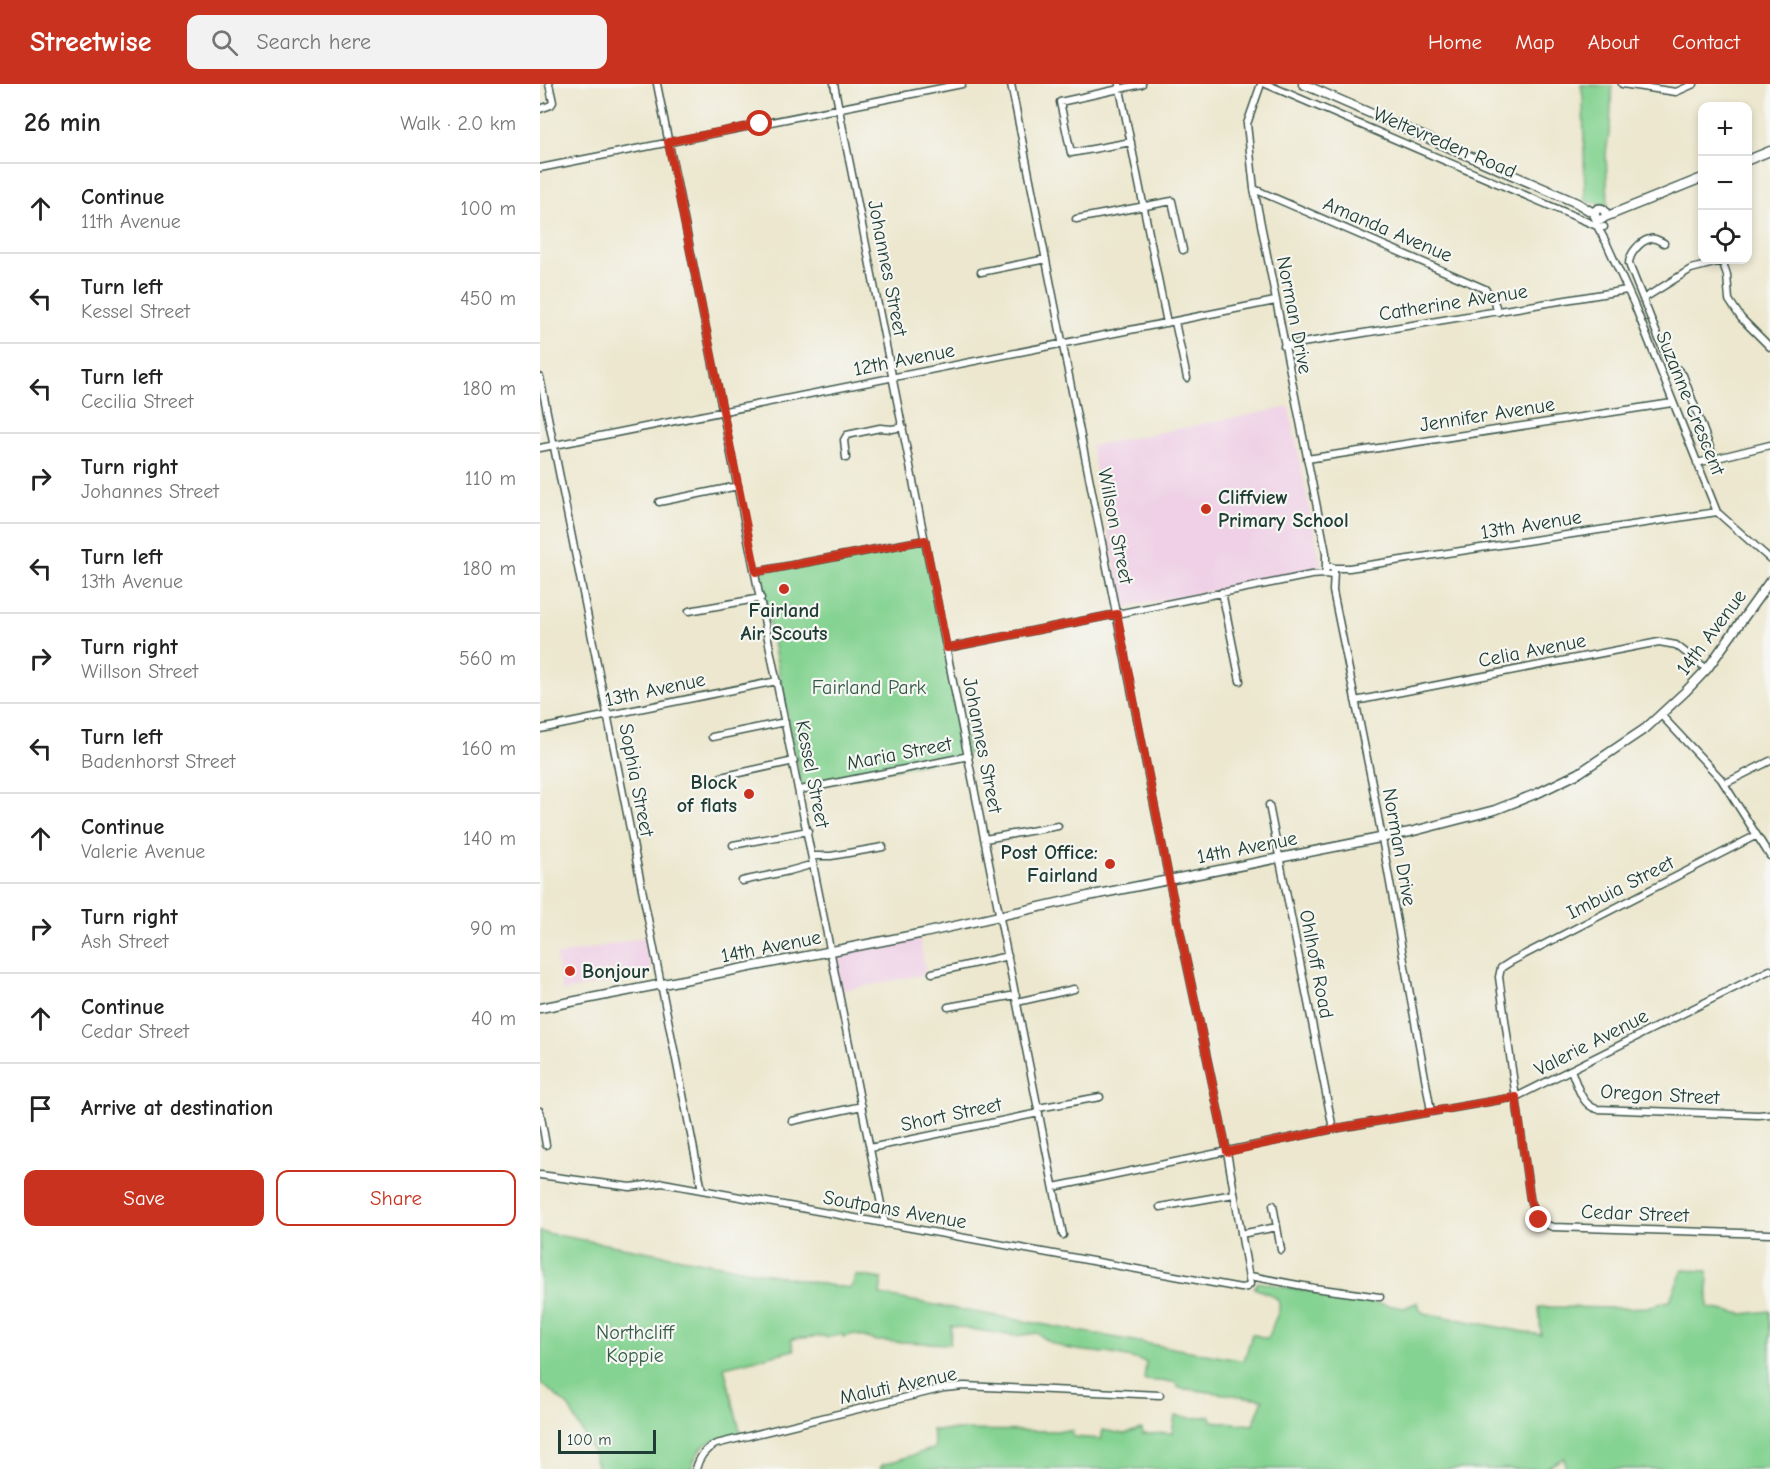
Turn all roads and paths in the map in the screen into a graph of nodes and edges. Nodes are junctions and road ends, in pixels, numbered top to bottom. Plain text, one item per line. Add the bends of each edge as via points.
1 (549, 84) edge
2 (657, 84) edge
3 (834, 84) edge
4 (962, 84) edge
5 (1011, 84) edge
6 (1142, 84) edge
7 (1264, 84) edge
8 (1303, 84) edge
9 (1622, 84) edge
10 (1695, 84) edge
11 (1119, 87) edge
12 (540, 109) edge
13 (838, 109) junction
14 (668, 142) junction
15 (1131, 142) junction
16 (1770, 151) edge
17 (1752, 158) edge
18 (540, 168) edge
19 (1698, 180) edge
20 (1254, 189) junction
21 (1143, 207) junction
22 (1600, 218) junction
23 (1076, 219) dead end
24 (1664, 243) dead end
25 (1183, 250) dead end
26 (1046, 259) junction
27 (1708, 264) edge
28 (1723, 264) edge
29 (981, 273) dead end
30 (1627, 290) junction
31 (1643, 299) junction
32 (1275, 301) junction
33 (1498, 312) junction
34 (1175, 322) junction
35 (1167, 323) junction
36 (1063, 345) junction
37 (1284, 346) junction
38 (1770, 347) edge
39 (1672, 366) junction
40 (1659, 370) junction
41 (540, 377) edge
42 (893, 378) junction
43 (1187, 378) dead end
44 (1672, 403) junction
45 (723, 411) junction
46 (903, 427) junction
47 (1770, 445) edge
48 (555, 446) junction
49 (540, 448) edge
50 (846, 458) dead end
51 (1713, 458) junction
52 (1307, 459) junction
53 (1697, 463) junction
54 (738, 486) junction
55 (659, 502) dead end
56 (1717, 512) junction
57 (925, 540) junction
58 (1770, 559) edge
59 (1329, 571) junction
60 (756, 572) junction
61 (1770, 581) edge
62 (1222, 592) junction
63 (761, 598) junction
64 (689, 611) dead end
65 (1117, 614) junction
66 (947, 648) junction
67 (1707, 669) junction
68 (777, 681) junction
69 (1240, 681) dead end
70 (1355, 701) junction
71 (1661, 715) junction
72 (607, 717) junction
73 (785, 722) junction
74 (540, 729) edge
75 (712, 737) dead end
76 (969, 756) junction
77 (794, 761) junction
78 (1770, 761) edge
79 (721, 777) dead end
80 (1724, 784) junction
81 (800, 790) junction
82 (1269, 805) dead end
83 (1058, 826) dead end
84 (808, 831) junction
85 (1755, 836) junction
86 (1382, 837) junction
87 (985, 839) junction
88 (733, 845) dead end
89 (883, 847) dead end
90 (813, 856) junction
91 (1770, 856) edge
92 (1279, 857) junction
93 (814, 864) junction
94 (1169, 879) junction
95 (742, 881) dead end
96 (1000, 916) junction
97 (831, 952) junction
98 (1008, 956) junction
99 (1500, 969) joint
100 (1770, 970) edge
101 (932, 973) dead end
102 (661, 985) junction
103 (1074, 989) dead end
104 (1017, 998) junction
105 (948, 1007) dead end
106 (540, 1008) edge
107 (1571, 1070) junction
108 (1100, 1097) dead end
109 (1516, 1097) junction
110 (862, 1106) junction
111 (540, 1111) edge
112 (1039, 1111) junction
113 (1431, 1111) junction
114 (1770, 1114) edge
115 (792, 1122) dead end
116 (1333, 1129) junction
117 (546, 1145) dead end
118 (870, 1148) junction
119 (1227, 1152) junction
120 (540, 1175) edge
121 (1054, 1187) junction
122 (702, 1190) junction
123 (1234, 1194) junction
124 (1273, 1205) dead end
125 (1160, 1207) dead end
126 (885, 1224) junction
127 (1277, 1227) junction
128 (1241, 1234) junction
129 (1770, 1234) edge
130 (1063, 1235) dead end
131 (1281, 1250) dead end
132 (1250, 1276) junction
133 (1380, 1297) dead end
134 (1160, 1395) dead end
135 (696, 1469) edge

1 - 12 street via 553,102
2 - 14 street, Kessel Street
3 - 13 street, Johannes Street
4 - 13 street
5 - 26 street, Willson Street
6 - 11 street
7 - 20 street, Norman Drive via 1246,128
7 - 22 street, Weltevreden Road via 1577,217
8 - 22 main road, Weltevreden Road via 1577,204
9 - 10 street via 1679,92
11 - 15 street
11 - 15 street via 1061,101 1069,151
13 - 14 street
13 - 42 street, Johannes Street
14 - 18 street
14 - 45 street, Kessel Street
15 - 21 street
16 - 17 main road
19 - 22 main road
20 - 32 street, Norman Drive
20 - 33 street, Amanda Avenue via 1485,289
21 - 23 street
21 - 25 street via 1172,202
21 - 35 street
22 - 30 street, Suzanne Crescent
24 - 31 street via 1648,239 1629,258
26 - 29 street
26 - 36 street, Willson Street
27 - 31 street via 1691,269
28 - 38 street via 1732,308
30 - 33 street, Catherine Avenue
30 - 40 street, Suzanne Crescent
31 - 39 street
32 - 34 street, 12th Avenue
32 - 37 street, Norman Drive
33 - 37 street, Catherine Avenue
34 - 35 street, 12th Avenue
34 - 43 street
35 - 36 street, 12th Avenue
36 - 42 street, 12th Avenue
36 - 65 street, Willson Street
37 - 52 street, Norman Drive
39 - 40 street
39 - 51 street via 1683,375
40 - 44 street, Suzanne Crescent
41 - 48 street, Sophia Street
42 - 45 street, 12th Avenue
42 - 46 street, Johannes Street
44 - 52 street, Jennifer Avenue
44 - 53 street, Suzanne Crescent
45 - 48 street, 12th Avenue
45 - 54 street, Kessel Street
46 - 50 street via 847,435
46 - 57 street, Johannes Street
47 - 51 street
48 - 49 street, 12th Avenue
48 - 72 street, Sophia Street
51 - 53 street
52 - 59 street, Norman Drive
53 - 56 street, Suzanne Crescent
54 - 55 street
54 - 60 street, Kessel Street
56 - 58 street, Suzanne Crescent
56 - 59 street, 13th Avenue
57 - 60 street
57 - 66 street, Johannes Street
59 - 62 street, 13th Avenue
59 - 70 street, Norman Drive
60 - 63 street, Kessel Street
61 - 67 main road, 14th Avenue
62 - 65 street, 13th Avenue
62 - 69 street
63 - 64 street
63 - 68 street, Kessel Street
65 - 66 street, 13th Avenue
65 - 94 street, Willson Street
66 - 76 street, Johannes Street
67 - 70 street, Celia Avenue via 1676,645 1659,642
67 - 71 main road, 14th Avenue
68 - 72 street, 13th Avenue
68 - 73 street, Kessel Street
70 - 86 street, Norman Drive
71 - 80 street
71 - 86 main road, 14th Avenue via 1595,764 1538,794 1471,817
72 - 74 street, 13th Avenue
72 - 102 street, Sophia Street
73 - 75 street
73 - 77 street, Kessel Street
76 - 81 street, Maria Street
76 - 87 street, Johannes Street
77 - 79 street
77 - 81 street, Kessel Street
78 - 80 street
80 - 85 street
81 - 84 street, Kessel Street
82 - 92 street, Ohlhoff Road
83 - 87 street
84 - 88 street
84 - 90 street, Kessel Street
85 - 91 street
85 - 99 street, Imbuia Street
86 - 92 main road, 14th Avenue
86 - 113 street, Norman Drive
87 - 96 street, Johannes Street
89 - 90 street
90 - 93 street, Kessel Street
92 - 94 main road, 14th Avenue
92 - 116 street, Ohlhoff Road
93 - 95 street
93 - 97 street, Kessel Street
94 - 96 main road, 14th Avenue
94 - 119 street, Willson Street
96 - 97 main road, 14th Avenue
96 - 98 street, Johannes Street
97 - 102 main road, 14th Avenue
97 - 110 street, Kessel Street
98 - 101 street
98 - 104 street, Johannes Street
99 - 109 street, Cedar Street
100 - 107 street, Valerie Avenue
102 - 106 main road, 14th Avenue
102 - 122 street, Sophia Street
103 - 104 street
104 - 105 street
104 - 112 street, Johannes Street
107 - 109 street, Valerie Avenue
107 - 114 street, Oregon Street via 1591,1108
108 - 112 street, Short Street
109 - 113 street, Valerie Avenue
109 - 129 street, Cedar Street via 1528,1184 1539,1220 1553,1227
110 - 115 street
110 - 118 street, Kessel Street
111 - 117 street
112 - 118 street, Short Street
112 - 121 street, Johannes Street
113 - 116 street, Valerie Avenue
116 - 119 street, Valerie Avenue
118 - 126 street, Kessel Street
119 - 121 street, Valerie Avenue
119 - 123 street, Willson Street
120 - 122 street, Soutpans Avenue via 630,1187 660,1183
121 - 130 street, Johannes Street
122 - 126 street, Soutpans Avenue
123 - 125 street
123 - 128 street, Willson Street
124 - 127 street
126 - 132 street, Soutpans Avenue via 1243,1288 1250,1284
127 - 128 street
127 - 131 street
128 - 132 street, Willson Street
132 - 133 street
134 - 135 street, Maluti Avenue via 944,1388 716,1444 704,1452

